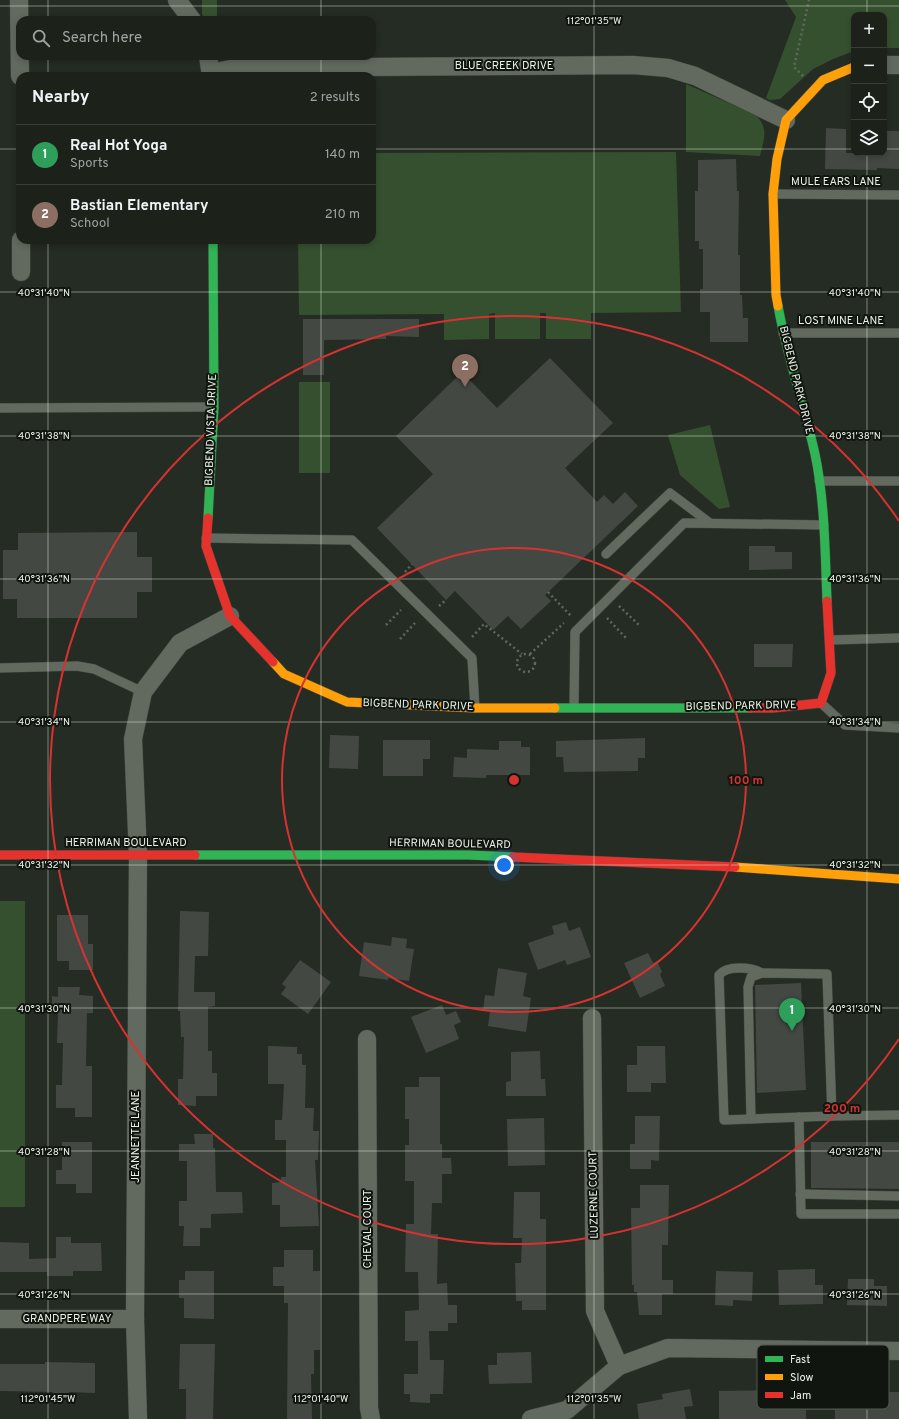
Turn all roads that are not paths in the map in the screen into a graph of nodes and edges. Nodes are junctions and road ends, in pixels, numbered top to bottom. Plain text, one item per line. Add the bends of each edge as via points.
1 (20, 0) edge
2 (177, 0) edge
3 (20, 16) edge
4 (189, 16) edge
5 (20, 60) edge
6 (887, 65) edge
7 (899, 65) edge
8 (210, 68) edge
9 (851, 68) edge
10 (20, 72) edge
11 (786, 120) junction
12 (773, 194) junction
13 (899, 195) edge
14 (21, 244) edge
15 (213, 244) edge
16 (21, 272) dead end
17 (783, 332) junction
18 (899, 333) edge
19 (214, 407) junction
20 (0, 408) edge
21 (819, 481) junction
22 (899, 481) edge
23 (710, 523) junction
24 (824, 525) junction
25 (206, 538) junction
26 (606, 554) dead end
27 (230, 616) junction
28 (899, 638) edge
29 (831, 640) junction
30 (0, 668) edge
31 (143, 692) junction
32 (821, 703) junction
33 (574, 707) junction
34 (475, 708) junction
35 (899, 728) edge
36 (138, 854) junction
37 (0, 855) edge
38 (899, 879) edge
39 (762, 972) junction
40 (592, 1018) dead end
41 (367, 1039) dead end
42 (899, 1115) edge
43 (832, 1116) junction
44 (799, 1117) junction
45 (751, 1119) junction
46 (800, 1194) junction
47 (899, 1196) edge
48 (899, 1214) edge
49 (0, 1319) edge
50 (135, 1319) junction
51 (757, 1349) edge
52 (889, 1351) edge
53 (899, 1351) edge
54 (619, 1366) junction
55 (138, 1419) edge
56 (371, 1419) edge
57 (531, 1419) edge

1 - 3 street
2 - 4 street
5 - 10 street
6 - 7 street
8 - 11 street, BLUE CREEK DRIVE via 633,65 668,68 695,76
9 - 11 street, BIGBEND PARK DRIVE via 823,80
11 - 12 street, BIGBEND PARK DRIVE via 777,159
12 - 13 lane, MULE EARS LANE
12 - 17 street, BIGBEND PARK DRIVE via 776,295
14 - 16 street
15 - 19 street, BIGBEND VISTA DRIVE
17 - 18 lane, LOST MINE LANE
17 - 21 street, BIGBEND PARK DRIVE via 815,455
19 - 20 lane
19 - 25 street, BIGBEND VISTA DRIVE
21 - 22 lane
21 - 24 street, BIGBEND PARK DRIVE
23 - 24 lane
23 - 26 lane via 670,493
23 - 33 lane via 684,523 575,632
24 - 29 street, BIGBEND PARK DRIVE
25 - 27 street, BIGBEND VISTA DRIVE via 206,546
25 - 34 lane via 352,540 472,658
27 - 31 street via 180,643
27 - 34 street, BIGBEND PARK DRIVE via 284,674 346,702
28 - 29 lane
29 - 32 street, BIGBEND PARK DRIVE via 831,673
30 - 31 lane via 77,666 94,669
31 - 36 street, JEANNETTE LANE via 133,739
32 - 33 street, BIGBEND PARK DRIVE via 773,708
32 - 35 lane via 845,725
33 - 34 street, BIGBEND PARK DRIVE
36 - 37 street, HERRIMAN BOULEVARD
36 - 38 street, HERRIMAN BOULEVARD via 468,855 701,865
36 - 50 street, JEANNETTE LANE
39 - 43 lane via 827,974
39 - 45 lane via 751,977 748,987
39 - 45 lane via 756,969 727,969 719,975 718,982 724,1120
40 - 54 street, LUZERNE COURT via 595,1311
41 - 56 street, CHEVAL COURT
42 - 43 lane
43 - 44 lane
44 - 45 lane
44 - 46 lane
46 - 47 lane
46 - 48 lane via 801,1214
49 - 50 street, GRANDPERE WAY
50 - 55 street, JEANNETTE LANE
51 - 54 street via 668,1348
52 - 53 street
54 - 57 street via 566,1410

